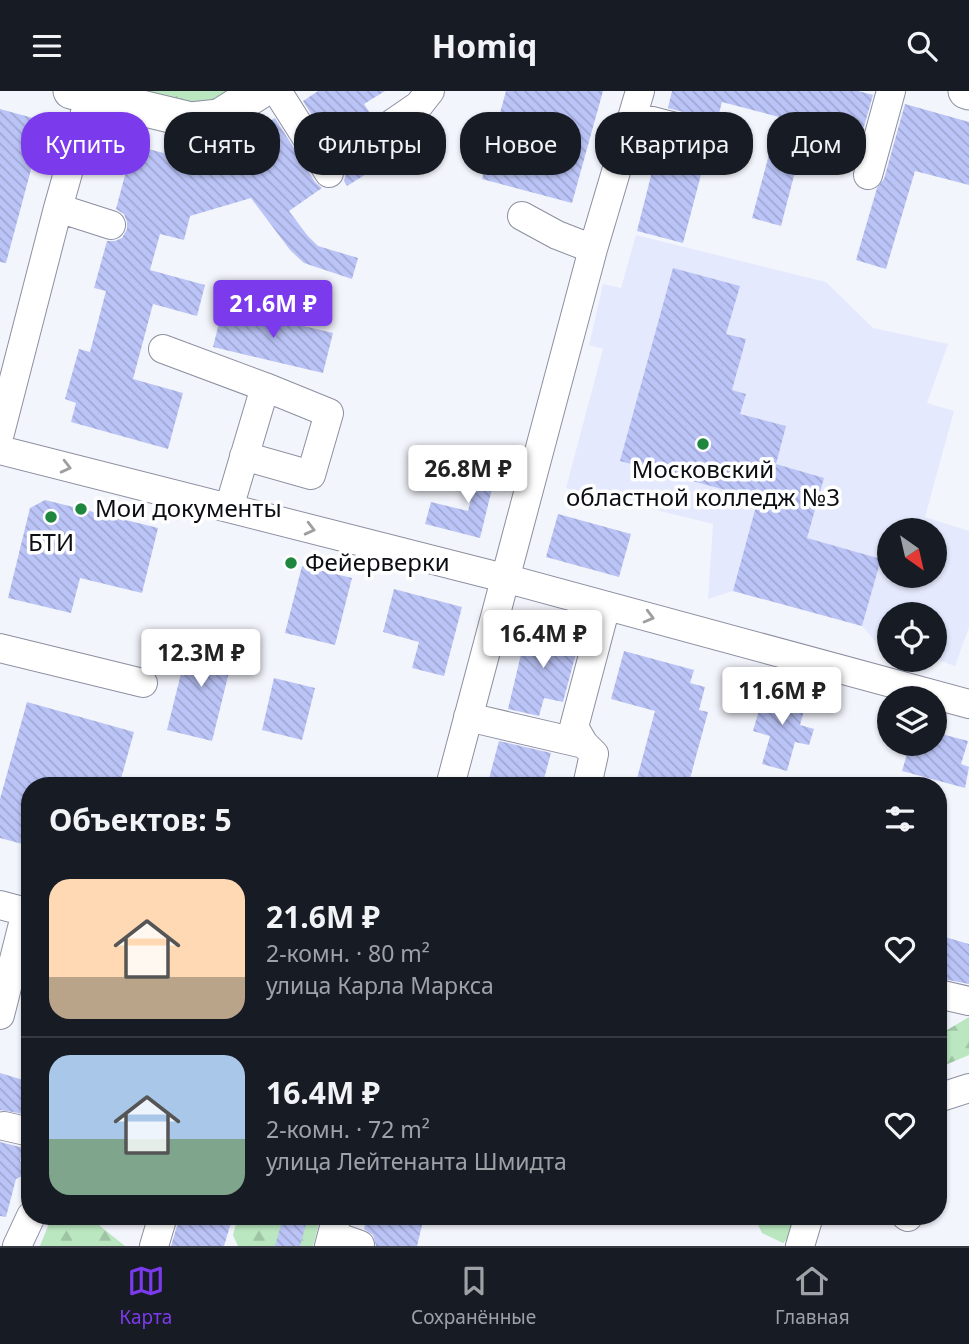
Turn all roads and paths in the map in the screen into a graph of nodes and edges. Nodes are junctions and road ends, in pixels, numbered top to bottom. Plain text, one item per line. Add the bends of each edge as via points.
1 (260, 91) edge
2 (277, 91) edge
3 (430, 91) edge
4 (891, 91) edge
5 (81, 93) edge
6 (637, 104) edge
7 (409, 112) edge
8 (657, 112) edge
9 (294, 118) edge
10 (868, 175) dead end
11 (58, 208) junction
12 (522, 216) dead end
13 (111, 225) dead end
14 (593, 249) junction
15 (163, 349) dead end
16 (265, 387) junction
17 (0, 433) edge
18 (0, 450) edge
19 (244, 456) junction
20 (229, 508) junction
21 (504, 578) junction
22 (606, 605) junction
23 (0, 648) edge
24 (143, 683) dead end
25 (969, 704) edge
26 (468, 717) junction
27 (584, 744) junction
28 (452, 777) edge
29 (589, 777) edge
30 (19, 910) edge
31 (947, 996) edge
32 (969, 1001) edge
33 (0, 1015) edge
34 (969, 1088) edge
35 (947, 1095) edge
36 (27, 1225) edge
37 (160, 1225) edge
38 (806, 1225) edge
39 (333, 1232) edge
40 (360, 1245) edge
41 (17, 1246) edge
42 (154, 1246) edge
43 (800, 1246) edge

1 - 5 main road via 219,117 191,120
2 - 9 street
3 - 7 street
4 - 10 street
5 - 11 street
6 - 8 street
6 - 14 street
11 - 13 street
11 - 17 street
12 - 14 street
14 - 21 street
15 - 16 street
16 - 19 street
16 - 19 street via 329,412 315,462 311,475
18 -> 20 street
19 - 20 street
20 -> 21 street
21 - 22 street
21 - 26 street
22 -> 25 street
22 - 27 street via 574,727
23 - 24 street
26 - 27 street
26 - 28 street
27 - 29 street via 594,754
30 - 33 street
31 - 32 street
34 - 35 street
36 - 41 street
37 - 42 street
38 - 43 street
39 - 40 street

